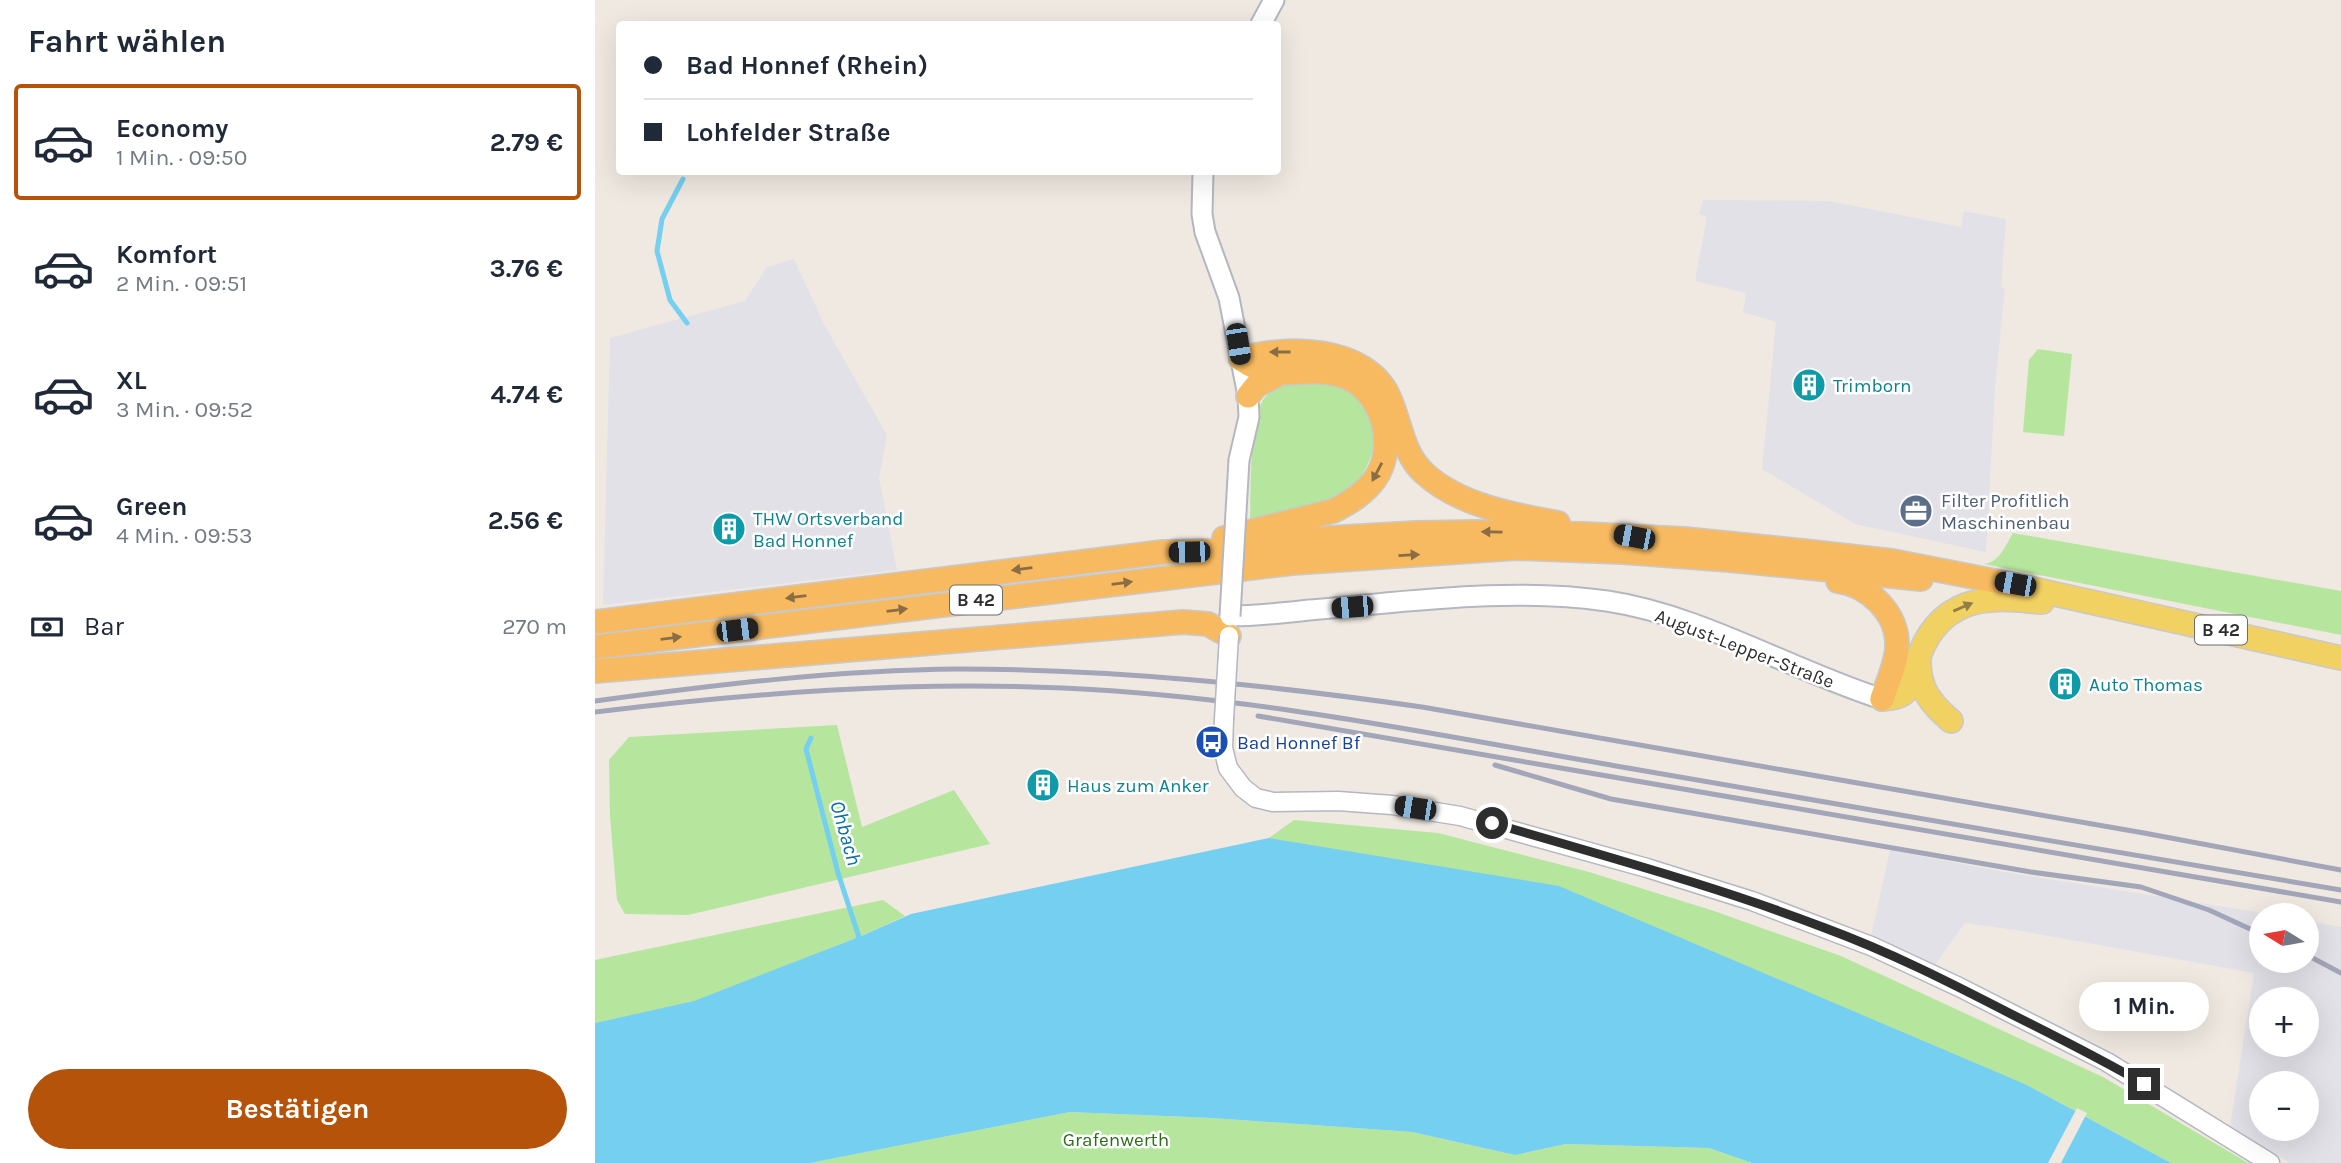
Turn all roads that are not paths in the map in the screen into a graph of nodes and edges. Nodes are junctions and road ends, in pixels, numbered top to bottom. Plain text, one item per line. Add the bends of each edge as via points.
1 (1274, 0) edge
2 (1263, 21) edge
3 (1203, 175) edge
4 (1241, 359) junction
5 (1279, 373) junction
6 (1248, 396) junction
7 (1239, 460) junction
8 (1634, 537) junction
9 (1163, 552) junction
10 (1469, 553) junction
11 (2015, 584) junction
12 (2101, 604) junction
13 (595, 622) edge
14 (1229, 626) junction
15 (595, 647) edge
16 (1919, 656) junction
17 (2341, 658) edge
18 (595, 671) edge
19 (1882, 699) junction
20 (1951, 721) dead end
21 (2270, 1163) edge

1 - 2 main road
3 - 4 main road via 1205,232 1229,298
4 - 5 highway via 1255,369
4 - 6 main road
4 - 7 main road
8 -> 4 highway via 1513,513 1437,484 1412,458 1386,390 1352,361 1331,354 1274,352
5 - 6 highway
5 -> 9 highway via 1331,372 1351,379 1370,395 1381,414 1386,443 1375,478 1357,497 1333,511
6 - 7 main road via 1249,416
7 - 14 main road, bridge
8 -> 9 highway, B 42 via 1416,533
8 - 11 highway, B 42 via 1892,561
9 -> 13 highway, B 42
10 - 11 highway, B 42 via 1516,548 1623,552
15 -> 10 highway, B 42 via 1292,563
10 - 19 highway via 1727,568 1852,584 1872,596 1895,633 1896,652
11 - 12 main road, B 42
16 -> 12 main road via 1937,624 1967,604 1993,599
12 - 17 main road, B 42
14 - 18 highway via 1190,621
14 - 19 main road, August-Lepper-Straße via 1462,597 1555,595 1609,601 1678,619
14 - 21 street, bridge via 1223,748 1228,768 1256,798 1392,805 1481,821 1752,901 1871,946 1959,987 2107,1062
16 - 19 main road via 1907,690
16 - 20 main road via 1924,692

